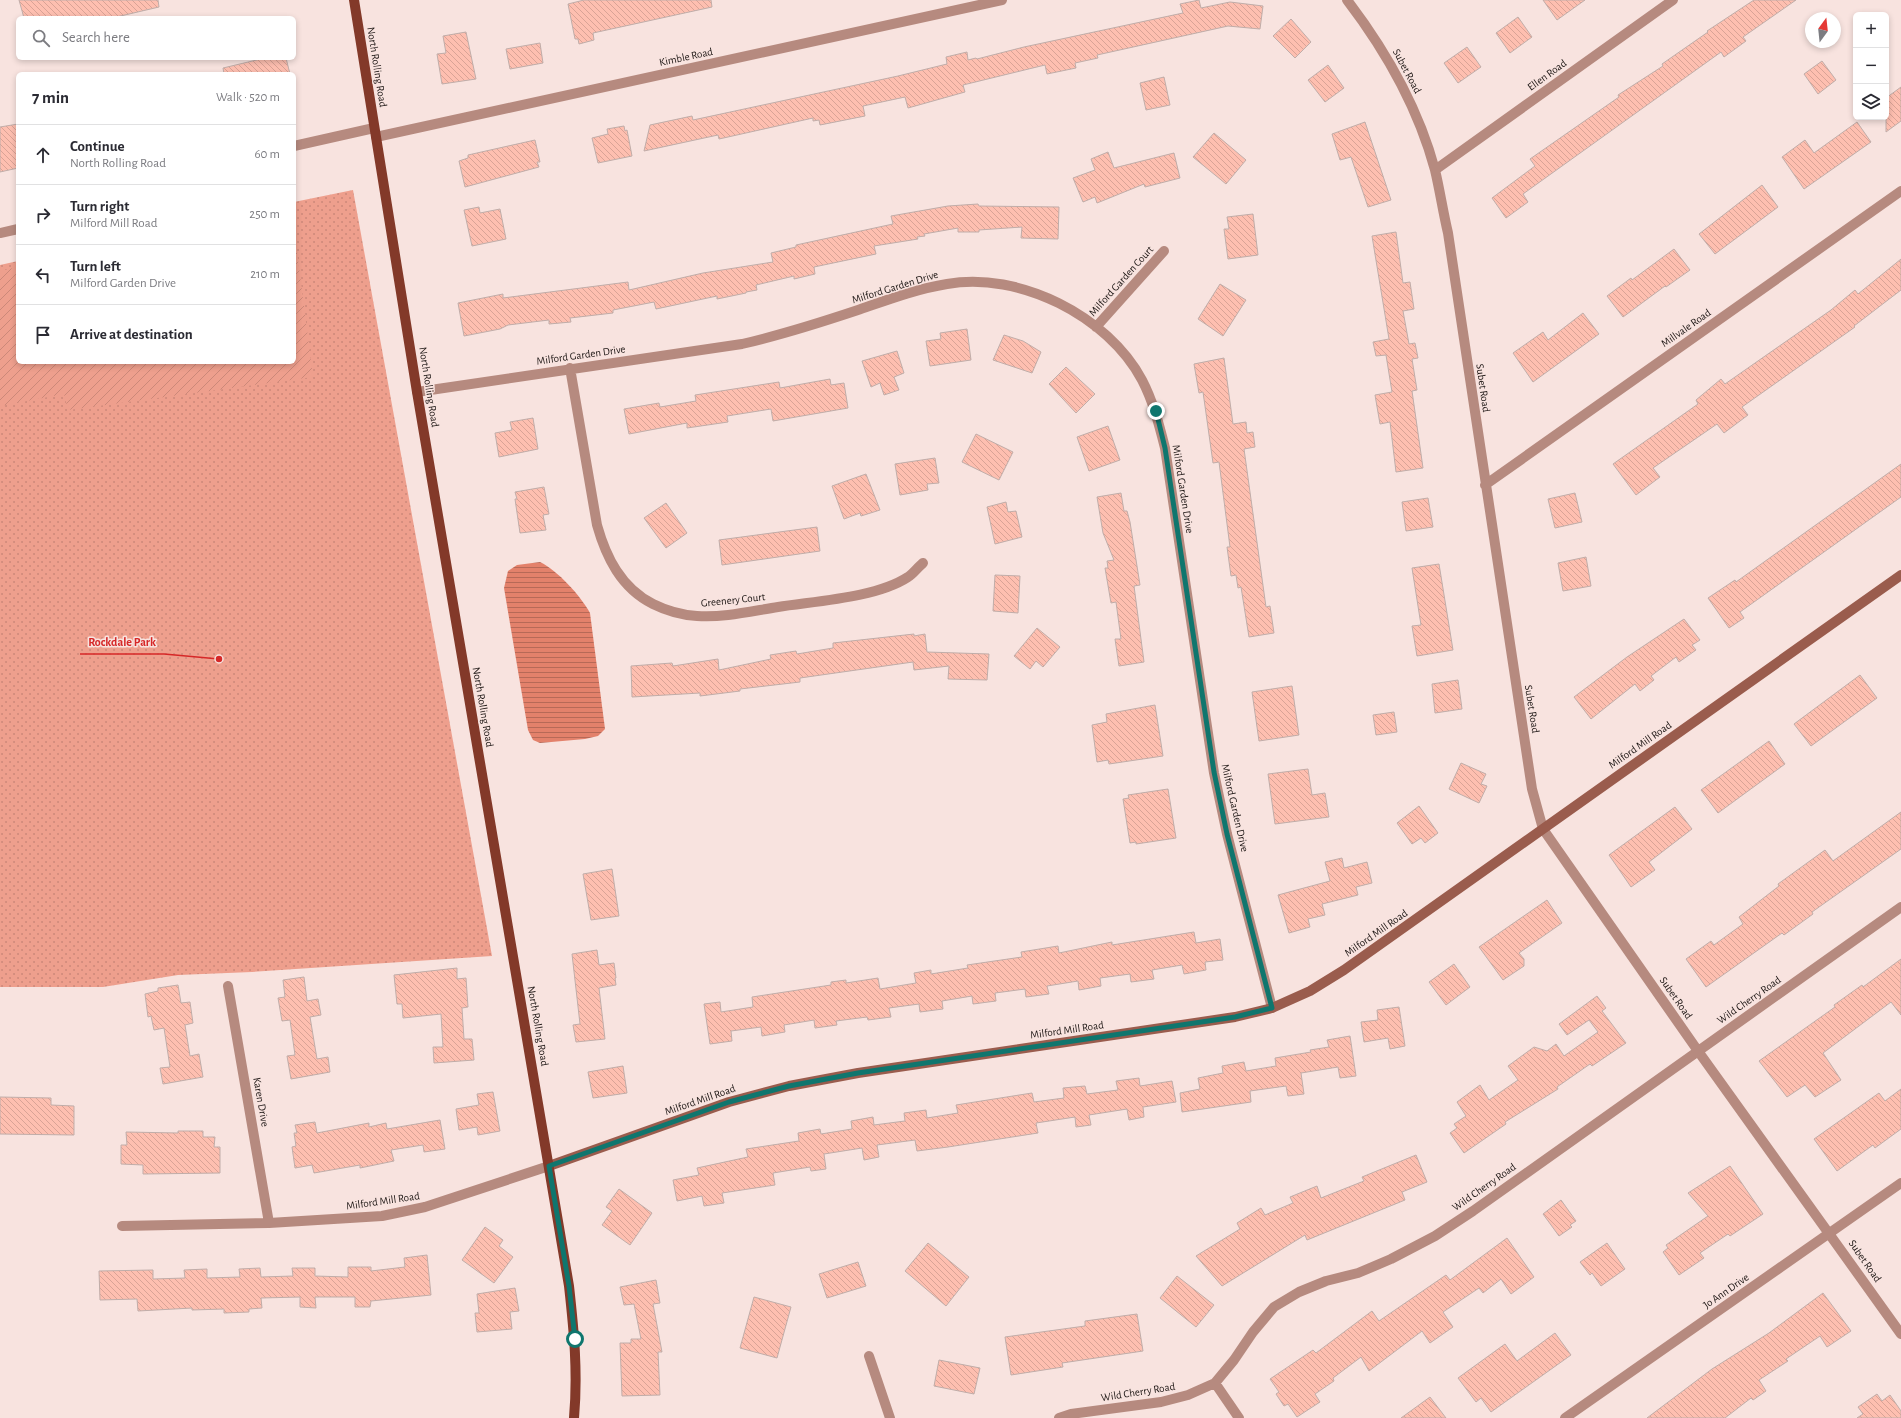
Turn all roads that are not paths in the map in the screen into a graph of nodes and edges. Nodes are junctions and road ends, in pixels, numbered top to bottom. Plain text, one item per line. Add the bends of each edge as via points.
1 (354, 0) edge
2 (1002, 0) edge
3 (1347, 0) edge
4 (1673, 0) edge
5 (375, 133) junction
6 (296, 146) edge
7 (1435, 170) junction
8 (1901, 191) edge
9 (16, 229) edge
10 (0, 233) edge
11 (1164, 251) dead end
12 (1096, 327) junction
13 (570, 368) junction
14 (417, 392) junction
15 (1485, 485) junction
16 (923, 563) dead end
17 (1901, 575) edge
18 (1542, 829) junction
19 (1901, 907) edge
20 (228, 986) dead end
21 (1272, 1008) junction
22 (1698, 1051) junction
23 (549, 1166) junction
24 (1901, 1183) edge
25 (269, 1223) junction
26 (122, 1226) dead end
27 (1830, 1233) junction
28 (1901, 1334) edge
29 (869, 1356) dead end
30 (1215, 1383) junction
31 (574, 1418) edge
32 (890, 1418) edge
33 (1059, 1418) edge
34 (1239, 1418) edge
35 (1565, 1418) edge

1 - 5 main road, North Rolling Road
2 - 5 street, Kimble Road
3 - 7 street, Subet Road via 1370,30 1394,69 1417,116
4 - 7 street, Ellen Road
5 - 6 street, Kimble Road
5 - 14 main road, North Rolling Road
7 - 15 street, Subet Road via 1448,233
8 - 15 street, Millvale Road
9 - 10 street
11 - 12 street, Milford Garden Court
12 - 13 street, Milford Garden Drive via 1063,305 1038,293 980,282 948,283 749,343
12 - 21 street, Milford Garden Drive via 1122,352 1142,379 1156,411 1165,448 1214,772 1227,834
13 - 14 street, Milford Garden Drive
13 - 16 street, Greenery Court via 597,525 604,549 614,568 629,586 652,603 674,613 697,616 741,612 861,594 887,587 908,577
14 - 23 main road, North Rolling Road
15 - 18 street, Subet Road via 1532,789
17 - 18 main road, Milford Mill Road
18 - 21 main road, Milford Mill Road via 1344,970 1310,991
18 - 22 street, Subet Road
19 - 22 street, Wild Cherry Road
20 - 25 street, Karen Drive
21 - 23 main road, Milford Mill Road via 1235,1017 858,1073 789,1086 729,1102
22 - 27 street, Subet Road
22 - 30 street, Wild Cherry Road via 1435,1236 1358,1273 1299,1292 1274,1307
23 - 25 street, Milford Mill Road via 425,1207 382,1216
23 - 31 main road, North Rolling Road via 575,1339 577,1383
24 - 27 street, Jo Ann Drive
25 - 26 street, Milford Mill Road
27 - 28 street, Subet Road
27 - 35 street, Jo Ann Drive
29 - 32 street
30 - 33 street, Wild Cherry Road via 1188,1395 1161,1402 1071,1414
30 - 34 street

